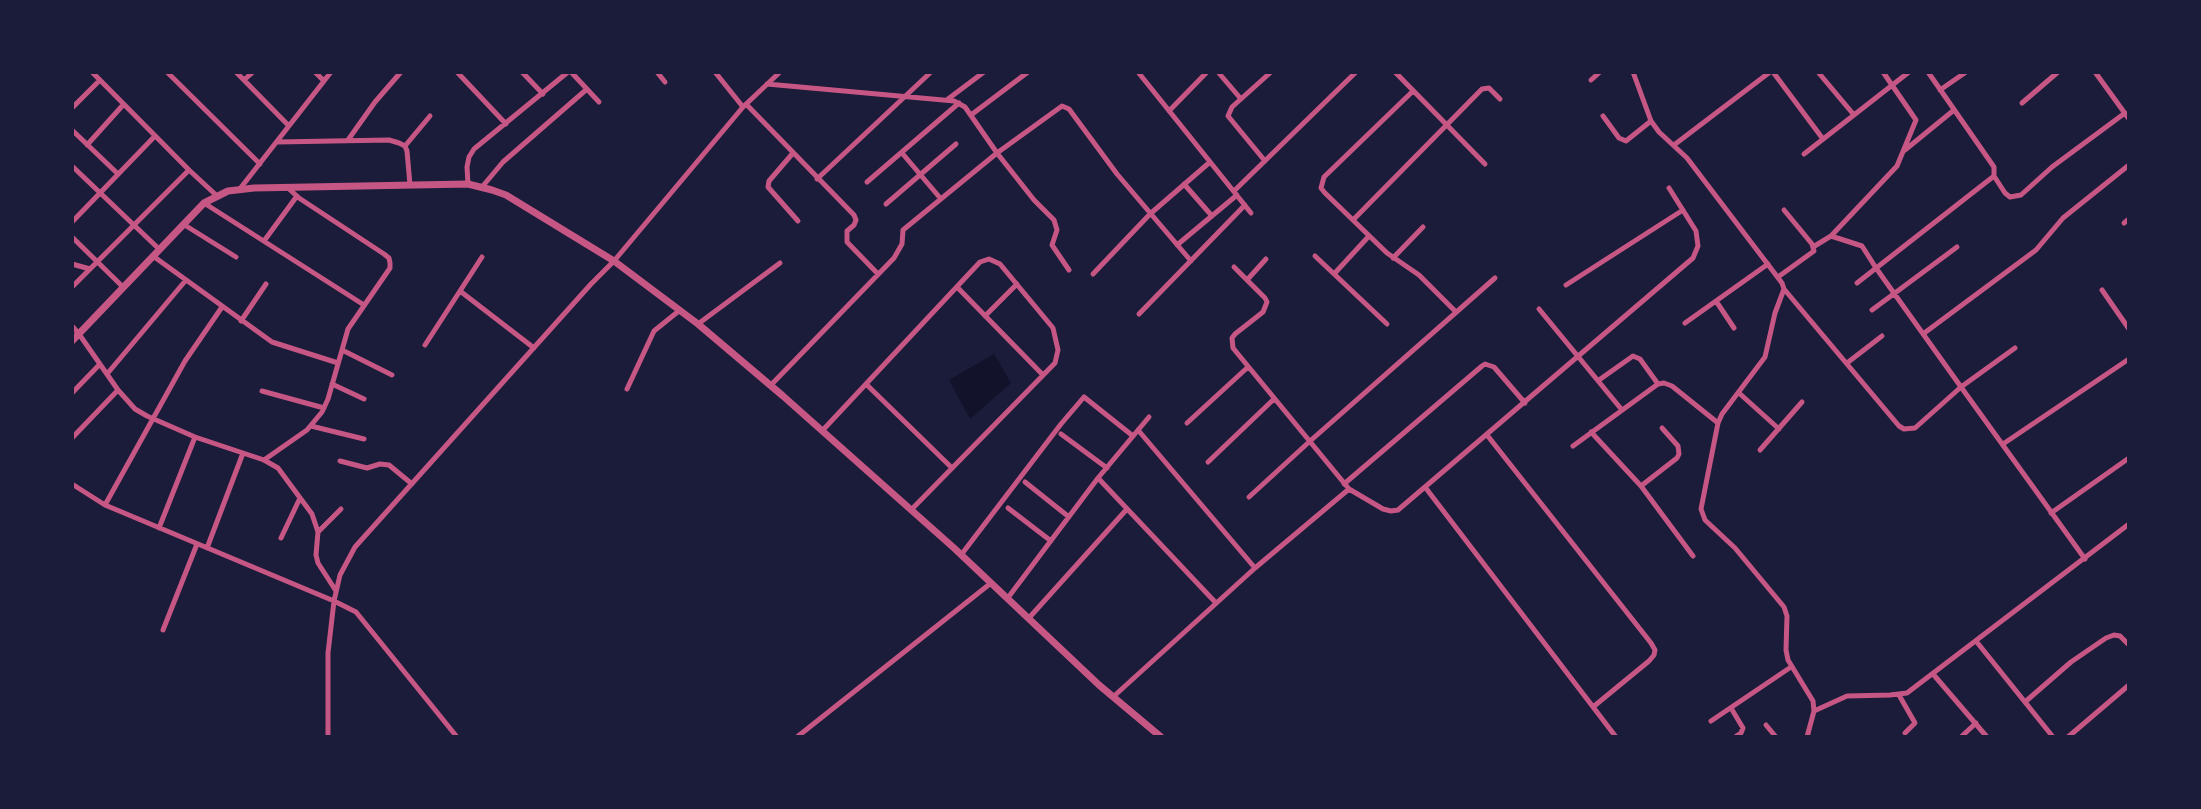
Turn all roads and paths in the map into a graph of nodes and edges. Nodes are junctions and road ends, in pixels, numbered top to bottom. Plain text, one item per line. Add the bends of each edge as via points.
1 (92, 72) edge
2 (167, 72) edge
3 (236, 72) edge
4 (253, 72) edge
5 (315, 72) edge
6 (331, 72) edge
7 (401, 72) edge
8 (457, 72) edge
9 (522, 72) edge
10 (570, 72) edge
11 (657, 72) edge
12 (715, 72) edge
13 (780, 72) edge
14 (931, 72) edge
15 (984, 72) edge
16 (1028, 72) edge
17 (1137, 72) edge
18 (1208, 72) edge
19 (1218, 72) edge
20 (1271, 72) edge
21 (1356, 72) edge
22 (1395, 72) edge
23 (1600, 72) edge
24 (1633, 72) edge
25 (1772, 72) edge
26 (1818, 72) edge
27 (1883, 72) edge
28 (1909, 72) edge
29 (1928, 72) edge
30 (1966, 72) edge
31 (2058, 72) edge
32 (2095, 72) edge
33 (244, 80) junction
34 (1591, 80) dead end
35 (99, 81) junction
36 (324, 81) junction
37 (665, 82) dead end
38 (767, 84) junction
39 (1893, 84) junction
40 (587, 89) junction
41 (1413, 90) junction
42 (1940, 90) junction
43 (543, 94) junction
44 (906, 95) junction
45 (948, 99) junction
46 (1241, 99) junction
47 (1500, 99) dead end
48 (599, 102) dead end
49 (959, 103) junction
50 (2022, 103) dead end
51 (123, 105) junction
52 (745, 106) junction
53 (72, 108) edge
54 (1954, 110) junction
55 (1169, 111) junction
56 (2125, 113) junction
57 (970, 115) junction
58 (1854, 115) junction
59 (430, 116) dead end
60 (1603, 116) dead end
61 (2129, 119) edge
62 (1651, 121) junction
63 (506, 124) junction
64 (1447, 125) junction
65 (289, 126) junction
66 (72, 130) edge
67 (155, 136) junction
68 (1823, 139) junction
69 (348, 140) junction
70 (277, 142) junction
71 (956, 144) dead end
72 (87, 145) junction
73 (1674, 145) junction
74 (405, 146) junction
75 (1904, 151) junction
76 (793, 153) junction
77 (902, 153) junction
78 (997, 153) junction
79 (1804, 153) dead end
80 (1264, 161) junction
81 (1210, 162) junction
82 (260, 164) junction
83 (1485, 164) dead end
84 (2129, 165) edge
85 (72, 166) edge
86 (189, 170) junction
87 (118, 174) junction
88 (921, 174) junction
89 (1994, 176) junction
90 (818, 179) junction
91 (867, 182) dead end
92 (468, 184) junction
93 (1184, 184) junction
94 (410, 185) junction
95 (482, 187) junction
96 (288, 188) junction
97 (1669, 188) dead end
98 (239, 190) junction
99 (100, 193) junction
100 (1235, 193) junction
101 (216, 195) junction
102 (297, 196) junction
103 (941, 198) junction
104 (204, 202) junction
105 (886, 204) dead end
106 (1245, 205) junction
107 (1683, 210) junction
108 (1784, 210) dead end
109 (1251, 213) dead end
110 (1150, 214) junction
111 (1212, 216) junction
112 (1353, 220) junction
113 (798, 221) dead end
114 (72, 222) edge
115 (183, 224) junction
116 (134, 226) junction
117 (1423, 227) dead end
118 (1369, 236) junction
119 (1831, 236) junction
120 (72, 237) edge
121 (264, 241) junction
122 (1177, 245) junction
123 (1814, 247) junction
124 (1957, 247) dead end
125 (159, 249) junction
126 (153, 256) junction
127 (1315, 256) dead end
128 (236, 257) dead end
129 (482, 257) dead end
130 (1393, 258) junction
131 (1266, 259) dead end
132 (614, 261) junction
133 (1191, 261) junction
134 (97, 262) junction
135 (780, 263) dead end
136 (72, 264) edge
137 (1768, 264) junction
138 (1234, 267) dead end
139 (1876, 268) junction
140 (90, 269) junction
141 (1070, 270) dead end
142 (878, 274) junction
143 (1093, 274) dead end
144 (1334, 274) junction
145 (1778, 277) junction
146 (1495, 278) dead end
147 (186, 280) junction
148 (1247, 280) junction
149 (1857, 283) dead end
150 (266, 284) dead end
151 (1017, 284) junction
152 (1566, 285) dead end
153 (72, 287) edge
154 (123, 287) junction
155 (957, 287) junction
156 (1784, 289) junction
157 (2102, 290) dead end
158 (460, 291) junction
159 (1894, 294) junction
160 (1716, 301) junction
161 (364, 305) junction
162 (222, 307) junction
163 (1539, 309) dead end
164 (680, 310) junction
165 (1872, 310) dead end
166 (1456, 312) junction
167 (1139, 314) dead end
168 (985, 316) junction
169 (241, 321) junction
170 (1685, 322) dead end
171 (698, 324) junction
172 (1387, 324) dead end
173 (72, 326) edge
174 (1734, 328) dead end
175 (2129, 329) edge
176 (80, 334) junction
177 (1923, 334) junction
178 (1882, 336) dead end
179 (72, 341) edge
180 (425, 345) dead end
181 (534, 348) junction
182 (2015, 348) dead end
183 (342, 350) junction
184 (1579, 356) junction
185 (2129, 359) edge
186 (338, 363) junction
187 (1847, 363) junction
188 (100, 364) junction
189 (1248, 367) junction
190 (107, 374) junction
191 (392, 375) dead end
192 (1043, 375) junction
193 (1599, 381) junction
194 (332, 384) junction
195 (866, 384) junction
196 (1658, 384) junction
197 (771, 386) junction
198 (1961, 387) junction
199 (627, 389) dead end
200 (118, 390) junction
201 (262, 391) dead end
202 (72, 393) edge
203 (1739, 393) junction
204 (364, 399) dead end
205 (1274, 399) junction
206 (1802, 402) dead end
207 (1525, 403) junction
208 (324, 408) junction
209 (1622, 410) junction
210 (1149, 417) dead end
211 (153, 419) junction
212 (1186, 423) dead end
213 (1718, 423) junction
214 (311, 426) junction
215 (1662, 428) dead end
216 (1779, 429) junction
217 (1138, 430) junction
218 (822, 431) junction
219 (1591, 432) junction
220 (1061, 434) dead end
221 (1487, 435) junction
222 (1133, 436) junction
223 (195, 437) junction
224 (72, 438) edge
225 (364, 439) dead end
226 (1309, 441) junction
227 (2003, 444) junction
228 (1573, 446) dead end
229 (1760, 450) dead end
230 (243, 453) junction
231 (2129, 458) edge
232 (264, 460) junction
233 (340, 461) dead end
234 (1208, 462) dead end
235 (952, 468) junction
236 (1107, 468) junction
237 (1098, 478) junction
238 (1025, 482) dead end
239 (72, 484) edge
240 (412, 484) junction
241 (1344, 484) junction
242 (1641, 486) junction
243 (1425, 487) junction
244 (1348, 489) junction
245 (1250, 497) dead end
246 (300, 498) junction
247 (105, 505) junction
248 (1008, 508) dead end
249 (341, 509) dead end
250 (1127, 509) junction
251 (911, 510) junction
252 (2051, 513) junction
253 (1069, 517) junction
254 (2129, 524) edge
255 (159, 528) junction
256 (318, 532) junction
257 (281, 538) dead end
258 (1051, 541) junction
259 (197, 543) junction
260 (207, 548) junction
261 (961, 555) junction
262 (1693, 556) dead end
263 (2085, 560) junction
264 (1255, 568) junction
265 (991, 583) junction
266 (336, 591) junction
267 (1007, 598) junction
268 (334, 601) junction
269 (1216, 603) junction
270 (1029, 619) junction
271 (163, 630) dead end
272 (1976, 641) junction
273 (2129, 645) edge
274 (1791, 668) junction
275 (1933, 674) junction
276 (2129, 685) edge
277 (1899, 695) junction
278 (1113, 697) junction
279 (2025, 702) junction
280 (1593, 707) junction
281 (1731, 708) junction
282 (1814, 711) junction
283 (1711, 721) dead end
284 (1976, 723) junction
285 (1766, 725) dead end
286 (1905, 733) dead end
287 (328, 737) edge
288 (457, 737) edge
289 (797, 737) edge
290 (1161, 737) edge
291 (1616, 737) edge
292 (1735, 737) edge
293 (1776, 737) edge
294 (1807, 737) edge
295 (1961, 737) edge
296 (1987, 737) edge
297 (2053, 737) edge
298 (2068, 737) edge

1 - 35 street
2 - 82 street
3 - 33 street
4 - 33 street
5 - 36 street
6 - 36 street
7 - 69 street
8 - 63 street
9 - 43 street
10 - 40 street
10 - 43 street
11 - 37 street
12 - 52 street
13 - 38 street
14 - 44 street
15 - 45 street
16 - 57 street
17 - 55 street
18 - 55 street
19 - 46 street
20 - 46 street
21 - 80 street
22 - 41 street
23 - 34 street
24 - 62 street
25 - 68 street
25 - 73 street
26 - 58 street
27 - 39 street
28 - 39 street
29 - 42 street
30 - 42 street
31 - 50 street
32 - 56 street
33 - 65 street
35 - 51 street
35 - 53 street
36 - 65 street
38 - 44 street
38 - 52 street
39 - 58 street
39 - 75 street via 1916,120
40 - 48 street
40 - 95 street via 503,162
41 - 64 street
41 - 112 street via 1321,182 1325,193
42 - 54 street
43 - 63 street
44 - 45 street
44 - 90 street
45 - 49 street
46 - 80 street via 1228,116
47 - 64 street via 1490,88 1482,89
49 - 57 street
49 - 77 street
51 - 67 street
51 - 72 street
52 - 76 street
52 - 132 street
54 - 75 street
54 - 89 street via 1994,167
55 - 81 street
56 - 61 street
56 - 89 street via 2021,195 2010,197
57 - 78 street
58 - 68 street
59 - 74 street
60 - 62 street via 1626,141
62 - 73 street
63 - 92 street via 474,149 466,167
64 - 83 street
64 - 112 street
65 - 70 street
66 - 72 street
67 - 86 street
67 - 87 street
68 - 79 street
69 - 70 street
69 - 74 street via 389,140
70 - 82 street
71 - 88 street
72 - 87 street
73 - 137 street
74 - 94 street
75 - 119 street via 1897,166
76 - 90 street
76 - 113 street via 768,187
77 - 88 street
77 - 91 street
78 - 103 street
78 - 110 street via 1058,107 1065,106
78 - 141 street via 1054,220 1057,230 1052,244
80 - 100 street
81 - 93 street
81 - 100 street
82 - 98 street
84 - 177 street via 2063,219 2036,250
85 - 99 street
86 - 101 street
86 - 116 street
87 - 99 street
88 - 103 street
88 - 105 street
89 - 139 street
90 - 142 street via 854,215 854,225 847,231 848,242
92 - 94 street
92 - 95 street
93 - 110 street
93 - 111 street
94 - 96 street
95 - 132 street via 506,195
96 - 98 street
96 - 102 street
97 - 107 street
98 - 101 street
99 - 114 street
99 - 116 street
100 - 106 street
100 - 111 street
101 - 104 street
102 - 121 street
102 - 161 street via 389,258 390,268
103 - 142 street via 903,230 899,251
104 - 115 street
104 - 121 street
106 - 109 street
106 - 133 street
107 - 152 street
107 - 184 street via 1698,239 1693,258
108 - 123 street
110 - 122 street
110 - 143 street
111 - 122 street
112 - 118 street
115 - 125 street
115 - 128 street
116 - 125 street
116 - 134 street
117 - 130 street
118 - 130 street
118 - 144 street
119 - 123 street
119 - 139 street via 1862,246
120 - 134 street
121 - 161 street
122 - 133 street
123 - 145 street via 1812,254
124 - 159 street
125 - 126 street
126 - 147 street
126 - 154 street
127 - 144 street
129 - 158 street
130 - 166 street via 1419,275
131 - 148 street
132 - 164 street
132 - 181 street
133 - 167 street
134 - 140 street
134 - 154 street
135 - 171 street
136 - 140 street
137 - 145 street
137 - 160 street
138 - 148 street
139 - 149 street
139 - 159 street
140 - 153 street
142 - 197 street
144 - 172 street
145 - 156 street
146 - 166 street
147 - 162 street
147 - 190 street
148 - 189 street via 1267,302 1263,312 1232,338 1233,348
150 - 169 street
151 - 155 street via 1000,264 989,259 980,262
151 - 168 street
151 - 192 street via 1053,328 1057,339 1055,363
154 - 176 street
155 - 168 street
155 - 195 street
156 - 187 street
156 - 203 street via 1766,357
157 - 175 street
158 - 180 street
158 - 181 street
159 - 165 street
159 - 177 street
160 - 170 street
160 - 174 street
161 - 183 street via 348,329
162 - 169 street
162 - 211 street via 185,360
163 - 184 street
164 - 171 street
164 - 199 street via 654,331
166 - 226 street
168 - 192 street
169 - 186 street via 272,342
171 - 197 street
173 - 176 street
176 - 179 street
176 - 188 street
177 - 198 street
178 - 187 street
181 - 240 street
182 - 198 street
183 - 186 street
183 - 191 street
184 - 193 street
184 - 207 street
185 - 227 street
186 - 194 street
187 - 198 street via 1904,429 1915,428
188 - 190 street
188 - 202 street
189 - 205 street
189 - 212 street
190 - 200 street
192 - 235 street
193 - 196 street via 1633,356 1640,359
193 - 209 street
194 - 204 street
194 - 208 street
195 - 218 street
195 - 235 street
196 - 209 street
196 - 213 street via 1672,386
197 - 218 street
198 - 227 street
200 - 211 street via 135,409
200 - 224 street
201 - 208 street
203 - 213 street
203 - 216 street
205 - 226 street
205 - 234 street
206 - 216 street
207 - 221 street
207 - 241 street via 1494,367 1485,364
208 - 214 street
209 - 219 street
210 - 217 street
211 - 223 street
211 - 247 street
213 - 274 street via 1702,515 1784,607
214 - 225 street
214 - 232 street
215 - 242 street via 1678,446 1679,454
216 - 229 street
217 - 222 street
217 - 264 street
218 - 251 street
219 - 228 street
219 - 242 street
220 - 236 street
221 - 243 street
221 - 280 street via 1655,650 1649,661
222 - 236 street
222 - 261 street via 1084,397
223 - 230 street
223 - 255 street
226 - 241 street
226 - 245 street
227 - 252 street
230 - 232 street
230 - 260 street
231 - 252 street
232 - 246 street via 278,468
233 - 240 street via 366,468 389,465
235 - 251 street
236 - 237 street
237 - 250 street
237 - 253 street
238 - 253 street
239 - 247 street
240 - 266 street via 355,547
241 - 244 street
242 - 262 street
243 - 244 street via 1398,510 1391,511
243 - 280 street
244 - 264 street
246 - 256 street via 312,514
246 - 257 street
247 - 255 street
248 - 258 street
249 - 256 street
250 - 269 street
250 - 270 street
251 - 261 street
252 - 263 street
253 - 258 street
254 - 263 street
255 - 259 street
256 - 266 street via 318,563
258 - 267 street
259 - 260 street
259 - 271 street
260 - 268 street
261 - 265 street
263 - 272 street
264 - 269 street
265 - 267 street
265 - 289 street
266 - 268 street
267 - 270 street
268 - 287 street via 328,653
268 - 288 street via 356,612
269 - 278 street
270 - 278 street
272 - 275 street
272 - 279 street
273 - 279 street via 2120,636 2106,638
274 - 281 street
274 - 282 street via 1810,693
275 - 277 street
275 - 284 street
276 - 298 street
277 - 282 street via 1848,696
277 - 286 street via 1914,719 1914,725
278 - 290 street
279 - 297 street
280 - 291 street
281 - 283 street
281 - 292 street via 1743,728
282 - 294 street
284 - 295 street
284 - 296 street
285 - 293 street

